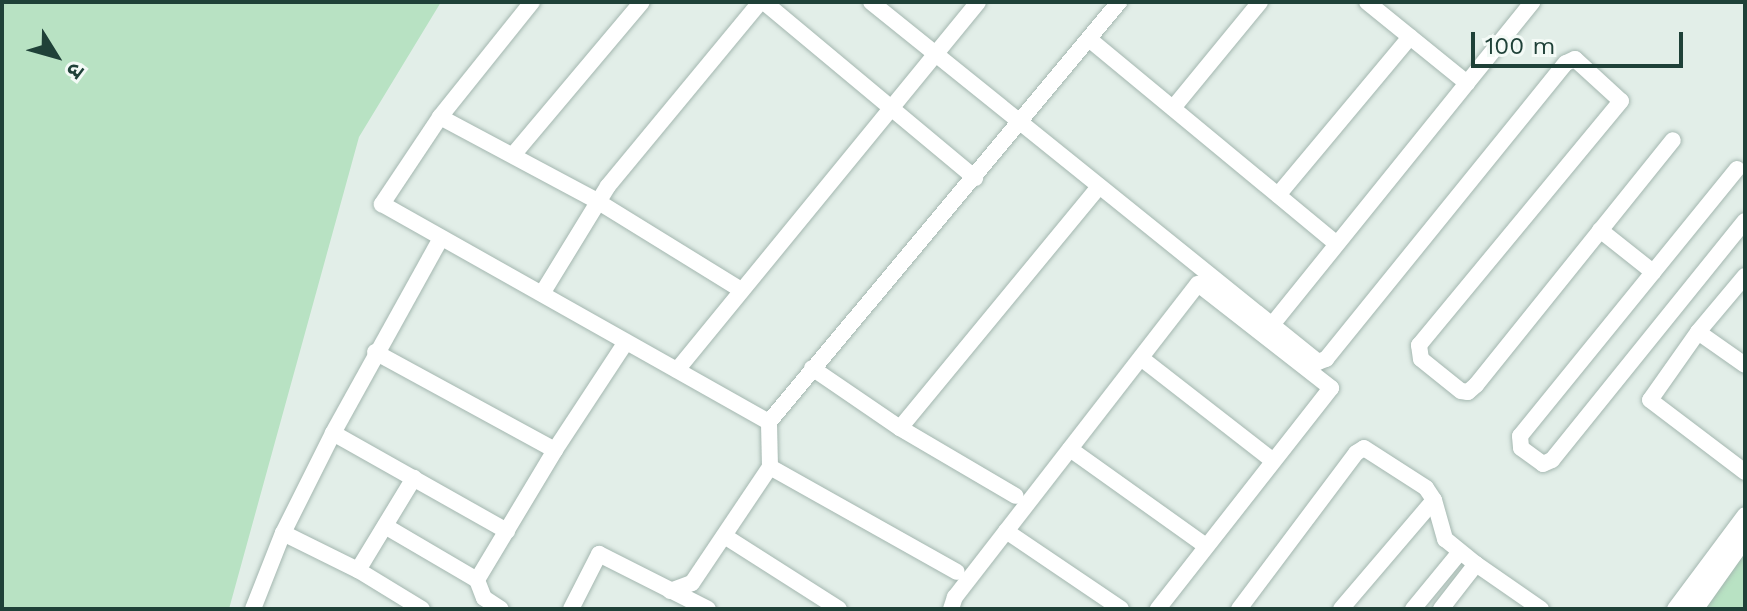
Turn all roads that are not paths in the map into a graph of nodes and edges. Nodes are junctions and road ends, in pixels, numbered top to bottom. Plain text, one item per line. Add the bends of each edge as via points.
1 (532, 2) edge
2 (642, 2) edge
3 (762, 2) edge
4 (871, 2) edge
5 (978, 2) edge
6 (1119, 2) edge
7 (1260, 2) edge
8 (1367, 2) edge
9 (1532, 2) edge
10 (1410, 37) junction
11 (1089, 39) junction
12 (936, 54) junction
13 (1467, 83) junction
14 (890, 108) junction
15 (1173, 108) junction
16 (440, 117) junction
17 (1021, 123) junction
18 (1673, 140) dead end
19 (513, 155) junction
20 (1737, 169) dead end
21 (975, 178) junction
22 (1099, 187) junction
23 (1278, 195) junction
24 (597, 201) junction
25 (1745, 221) edge
26 (1600, 230) junction
27 (441, 238) junction
28 (1336, 243) junction
29 (1653, 272) junction
30 (1745, 276) edge
31 (741, 290) junction
32 (543, 292) junction
33 (1271, 326) junction
34 (1698, 332) junction
35 (626, 342) junction
36 (375, 352) junction
37 (1141, 358) junction
38 (1745, 365) edge
39 (812, 368) junction
40 (677, 370) junction
41 (769, 422) junction
42 (900, 428) junction
43 (333, 433) junction
44 (1070, 449) junction
45 (555, 450) junction
46 (1272, 460) junction
47 (770, 467) junction
48 (1745, 472) edge
49 (414, 478) junction
50 (1016, 496) dead end
51 (1434, 500) junction
52 (1745, 515) edge
53 (385, 526) junction
54 (507, 531) junction
55 (1006, 531) junction
56 (283, 533) junction
57 (1745, 534) edge
58 (726, 537) junction
59 (1206, 546) junction
60 (1460, 552) junction
61 (1476, 564) junction
62 (358, 570) junction
63 (957, 572) dead end
64 (477, 580) junction
65 (670, 591) junction
66 (253, 609) edge
67 (422, 609) edge
68 (501, 609) edge
69 (571, 609) edge
70 (708, 609) edge
71 (839, 609) edge
72 (951, 609) edge
73 (1121, 609) edge
74 (1158, 609) edge
75 (1239, 609) edge
76 (1341, 609) edge
77 (1413, 609) edge
78 (1441, 609) edge
79 (1541, 609) edge
80 (1675, 609) edge
81 (1692, 609) edge

1 - 16 street
2 - 19 street
3 - 14 street
3 - 24 street
4 - 12 street
5 - 12 street
6 - 11 street
7 - 15 street
8 - 10 street
9 - 13 street
10 - 13 street
10 - 23 street
11 - 15 street
11 - 17 street
12 - 14 street
12 - 17 street
13 - 28 street
14 - 21 street
14 - 31 street
15 - 23 street
16 - 19 street
16 - 27 street via 382,204
17 - 21 street
17 - 22 street
18 - 26 street
19 - 24 street
20 - 29 street
21 - 39 street
22 - 33 street
22 - 42 street
23 - 28 street
24 - 31 street
24 - 32 street
25 - 29 street via 1552,460 1543,464 1521,448 1518,439
26 - 29 street
26 - 33 street via 1472,389 1457,388 1418,355 1422,341 1620,104 1618,95 1572,59 1323,361 1315,361
27 - 32 street
27 - 36 street
28 - 33 street
30 - 34 street
31 - 40 street
32 - 35 street
34 - 38 street
34 - 48 street via 1650,400
35 - 40 street
35 - 45 street
36 - 43 street
36 - 45 street
37 - 44 street
37 - 46 street
37 - 46 street via 1198,284 1331,388
39 - 41 street
39 - 42 street
40 - 41 street
41 - 47 street
42 - 50 street
43 - 49 street
43 - 56 street
44 - 55 street
44 - 59 street
45 - 54 street
46 - 59 street
47 - 58 street
47 - 63 street
49 - 53 street
49 - 54 street
51 - 60 street via 1445,539
51 - 75 street via 1426,488 1375,452 1359,449
51 - 76 street
52 - 80 street
53 - 62 street
53 - 64 street
54 - 64 street
55 - 72 street
55 - 73 street
56 - 62 street
56 - 66 street
57 - 81 street
58 - 65 street via 692,583
58 - 71 street
59 - 74 street
60 - 61 street
60 - 77 street
61 - 78 street
61 - 79 street
62 - 67 street
64 - 68 street via 484,598
65 - 69 street via 599,554
65 - 70 street

